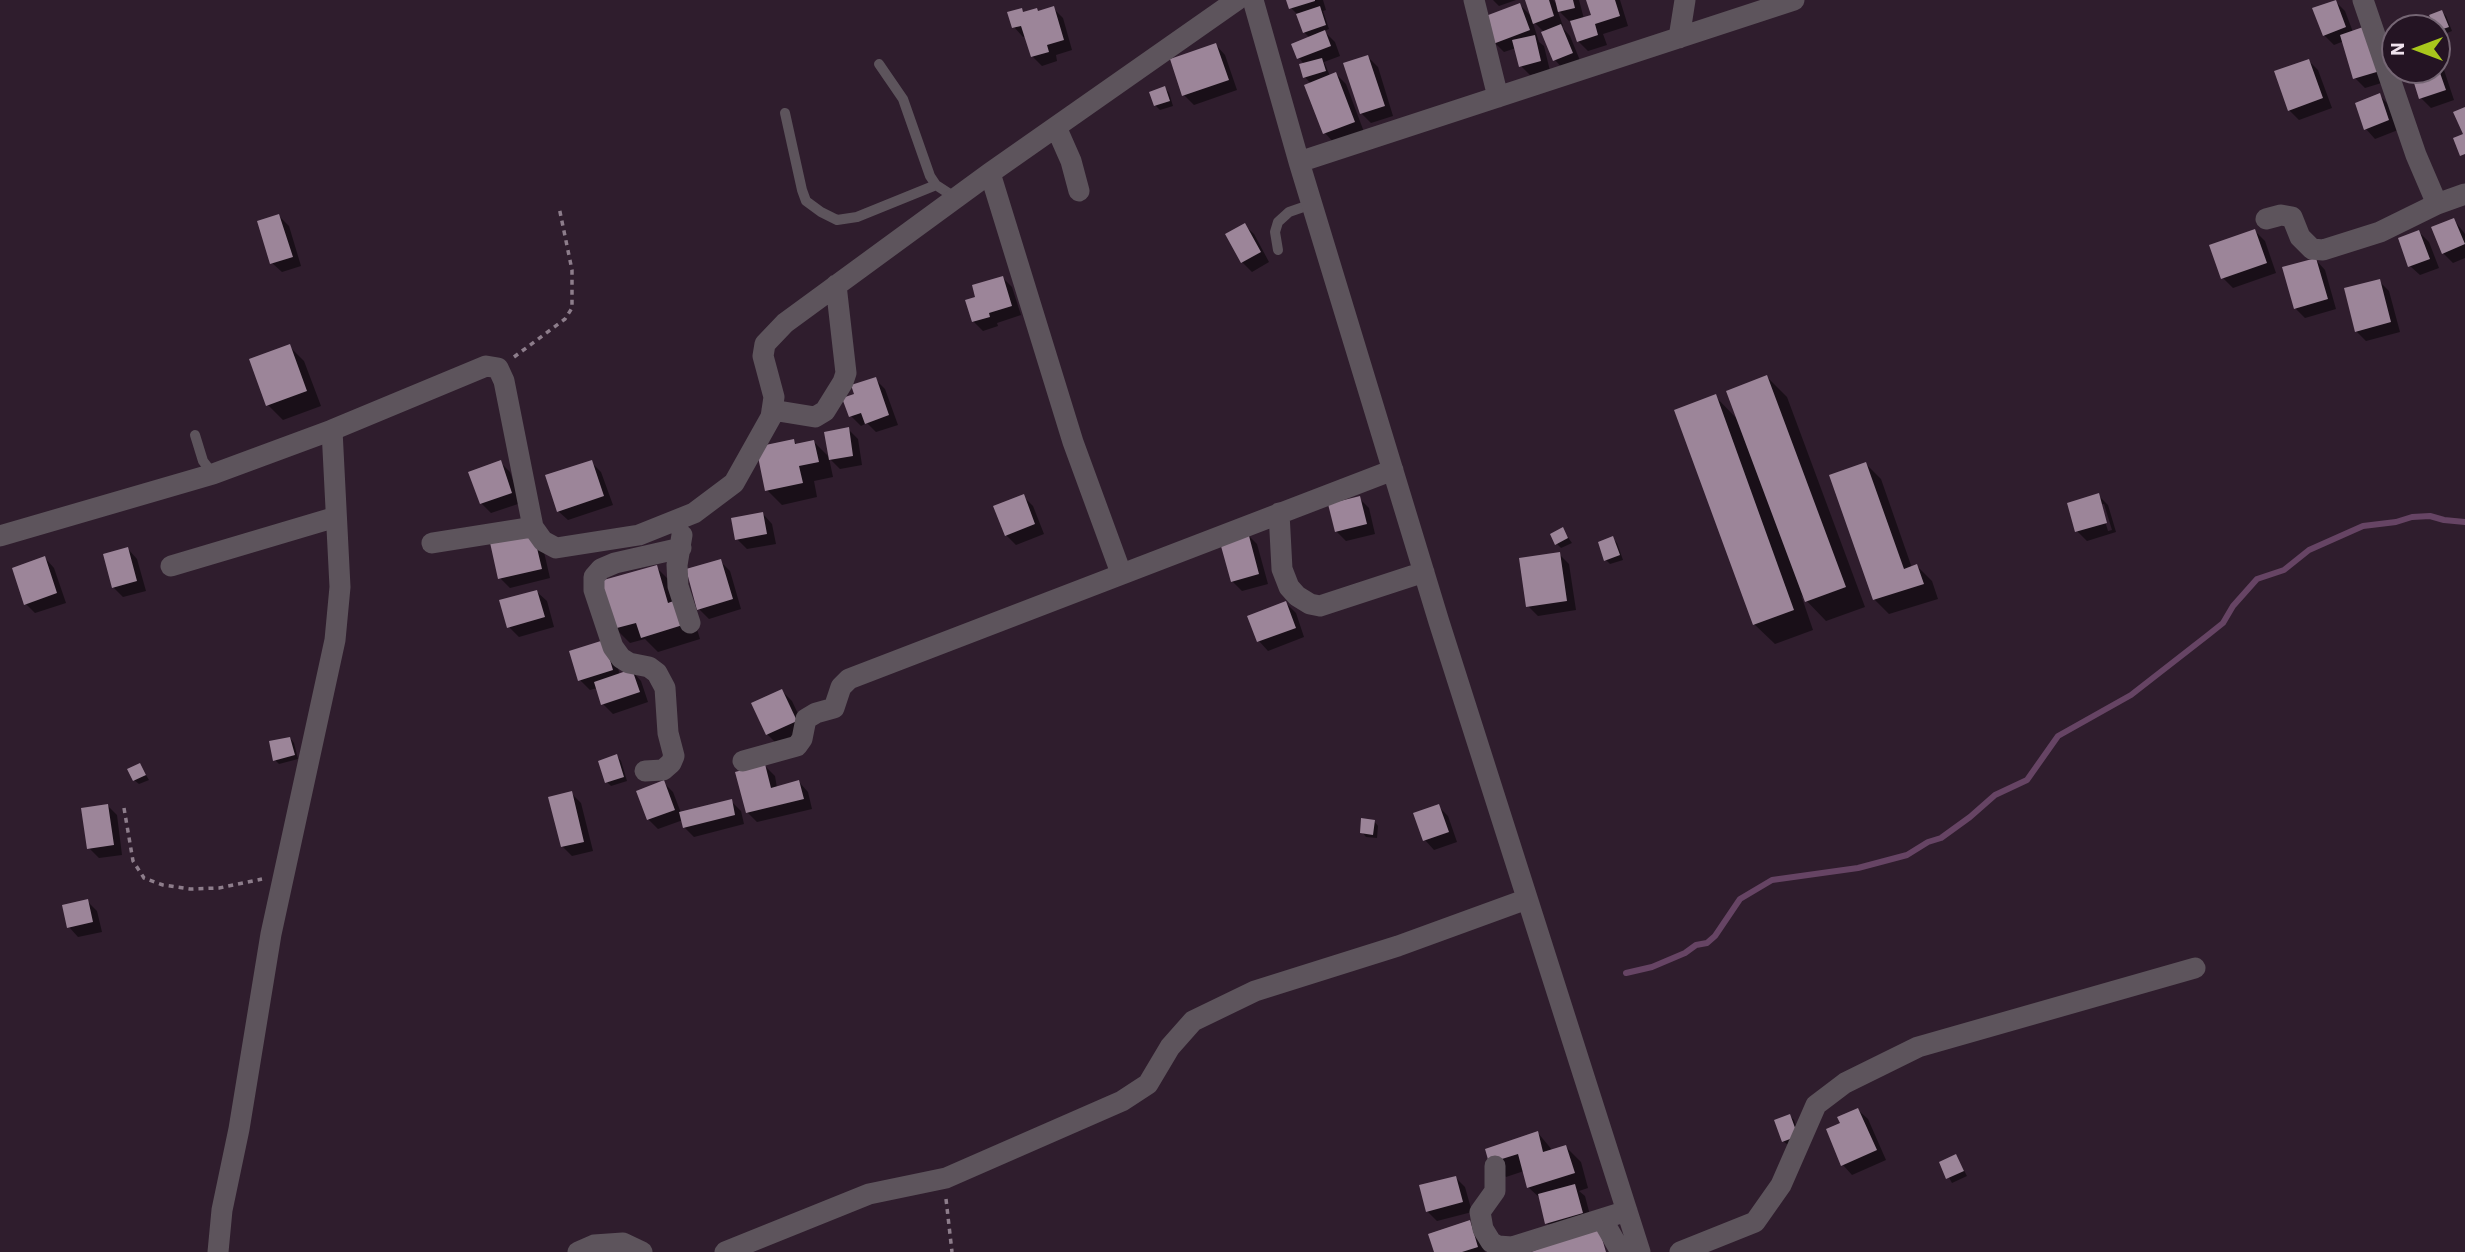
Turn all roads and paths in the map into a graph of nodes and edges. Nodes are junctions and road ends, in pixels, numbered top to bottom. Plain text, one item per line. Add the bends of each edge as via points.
1 (1236, 0) edge
2 (1253, 0) edge
3 (1474, 0) edge
4 (1685, 0) edge
5 (1794, 0) edge
6 (2364, 0) edge
7 (1679, 38) junction
8 (879, 64) dead end
9 (1498, 97) junction
10 (785, 113) dead end
11 (1056, 127) junction
12 (1299, 162) junction
13 (990, 173) junction
14 (936, 185) junction
15 (1079, 191) dead end
16 (2465, 194) edge
17 (956, 198) junction
18 (1312, 204) junction
19 (2437, 204) junction
20 (559, 207) dead end
21 (2266, 219) dead end
22 (1278, 250) dead end
23 (836, 285) junction
24 (498, 368) junction
25 (772, 410) junction
26 (332, 430) junction
27 (195, 435) dead end
28 (1393, 470) junction
29 (213, 474) junction
30 (1279, 513) junction
31 (336, 517) junction
32 (681, 519) junction
33 (533, 527) junction
34 (0, 536) edge
35 (432, 543) dead end
36 (681, 548) junction
37 (171, 566) dead end
38 (1424, 572) junction
39 (1121, 573) junction
40 (690, 623) dead end
41 (743, 761) dead end
42 (645, 771) dead end
43 (124, 808) dead end
44 (284, 873) junction
45 (1527, 899) junction
46 (2195, 968) dead end
47 (1495, 1166) dead end
48 (946, 1178) junction
49 (1627, 1211) junction
50 (1602, 1219) junction
51 (218, 1252) edge
52 (578, 1252) edge
53 (642, 1252) edge
54 (725, 1252) edge
55 (952, 1252) edge
56 (1621, 1252) edge
57 (1640, 1252) edge
58 (1680, 1252) edge

1 - 11 street
2 - 12 street
3 - 9 street
4 - 7 street
5 - 7 street
6 - 19 street via 2416,156
7 - 9 street
8 - 14 lane via 902,99
9 - 12 street
10 - 14 lane via 806,201 837,220 857,217
11 - 13 street
11 - 15 street
12 - 18 street
13 - 17 street
13 - 39 street via 1073,442
14 - 17 lane
16 - 19 street
17 - 23 street
18 - 22 lane via 1289,212 1278,222
18 - 28 street
19 - 21 street via 2381,232 2323,250 2312,249 2300,237 2292,217
20 - 24 path via 572,270 572,308 547,334
23 - 25 street via 765,344
23 - 25 street via 846,373 843,382 825,411 815,417
24 - 26 street via 485,366
24 - 33 street
25 - 32 street via 734,483
26 - 29 street
26 - 31 street
27 - 29 lane via 203,461
28 - 30 street
28 - 38 street
29 - 34 street
30 - 38 street via 1282,569 1289,587 1310,604 1320,606
30 - 39 street
31 - 37 street
31 - 44 street via 340,587 335,640
32 - 33 street via 639,535 556,548 543,541
32 - 36 street
33 - 35 street
36 - 40 street via 678,586
36 - 42 street via 615,563 594,578 613,647 629,663 657,673 665,688 674,756 663,770
38 - 45 street
39 - 41 street via 849,679 834,708 806,719 797,746
43 - 44 path via 133,861 144,878 163,885 209,889
44 - 51 street
45 - 48 street via 1255,991 1193,1021 1170,1047 1148,1084 1122,1101
45 - 49 street
46 - 58 street via 1918,1047 1845,1083 1816,1105 1781,1185 1755,1223
47 - 50 street via 1494,1191 1480,1212 1483,1229 1498,1246 1512,1247
48 - 54 street via 869,1194
48 - 55 path
49 - 50 street
49 - 57 street
50 - 56 street
52 - 53 street via 594,1245 623,1243

